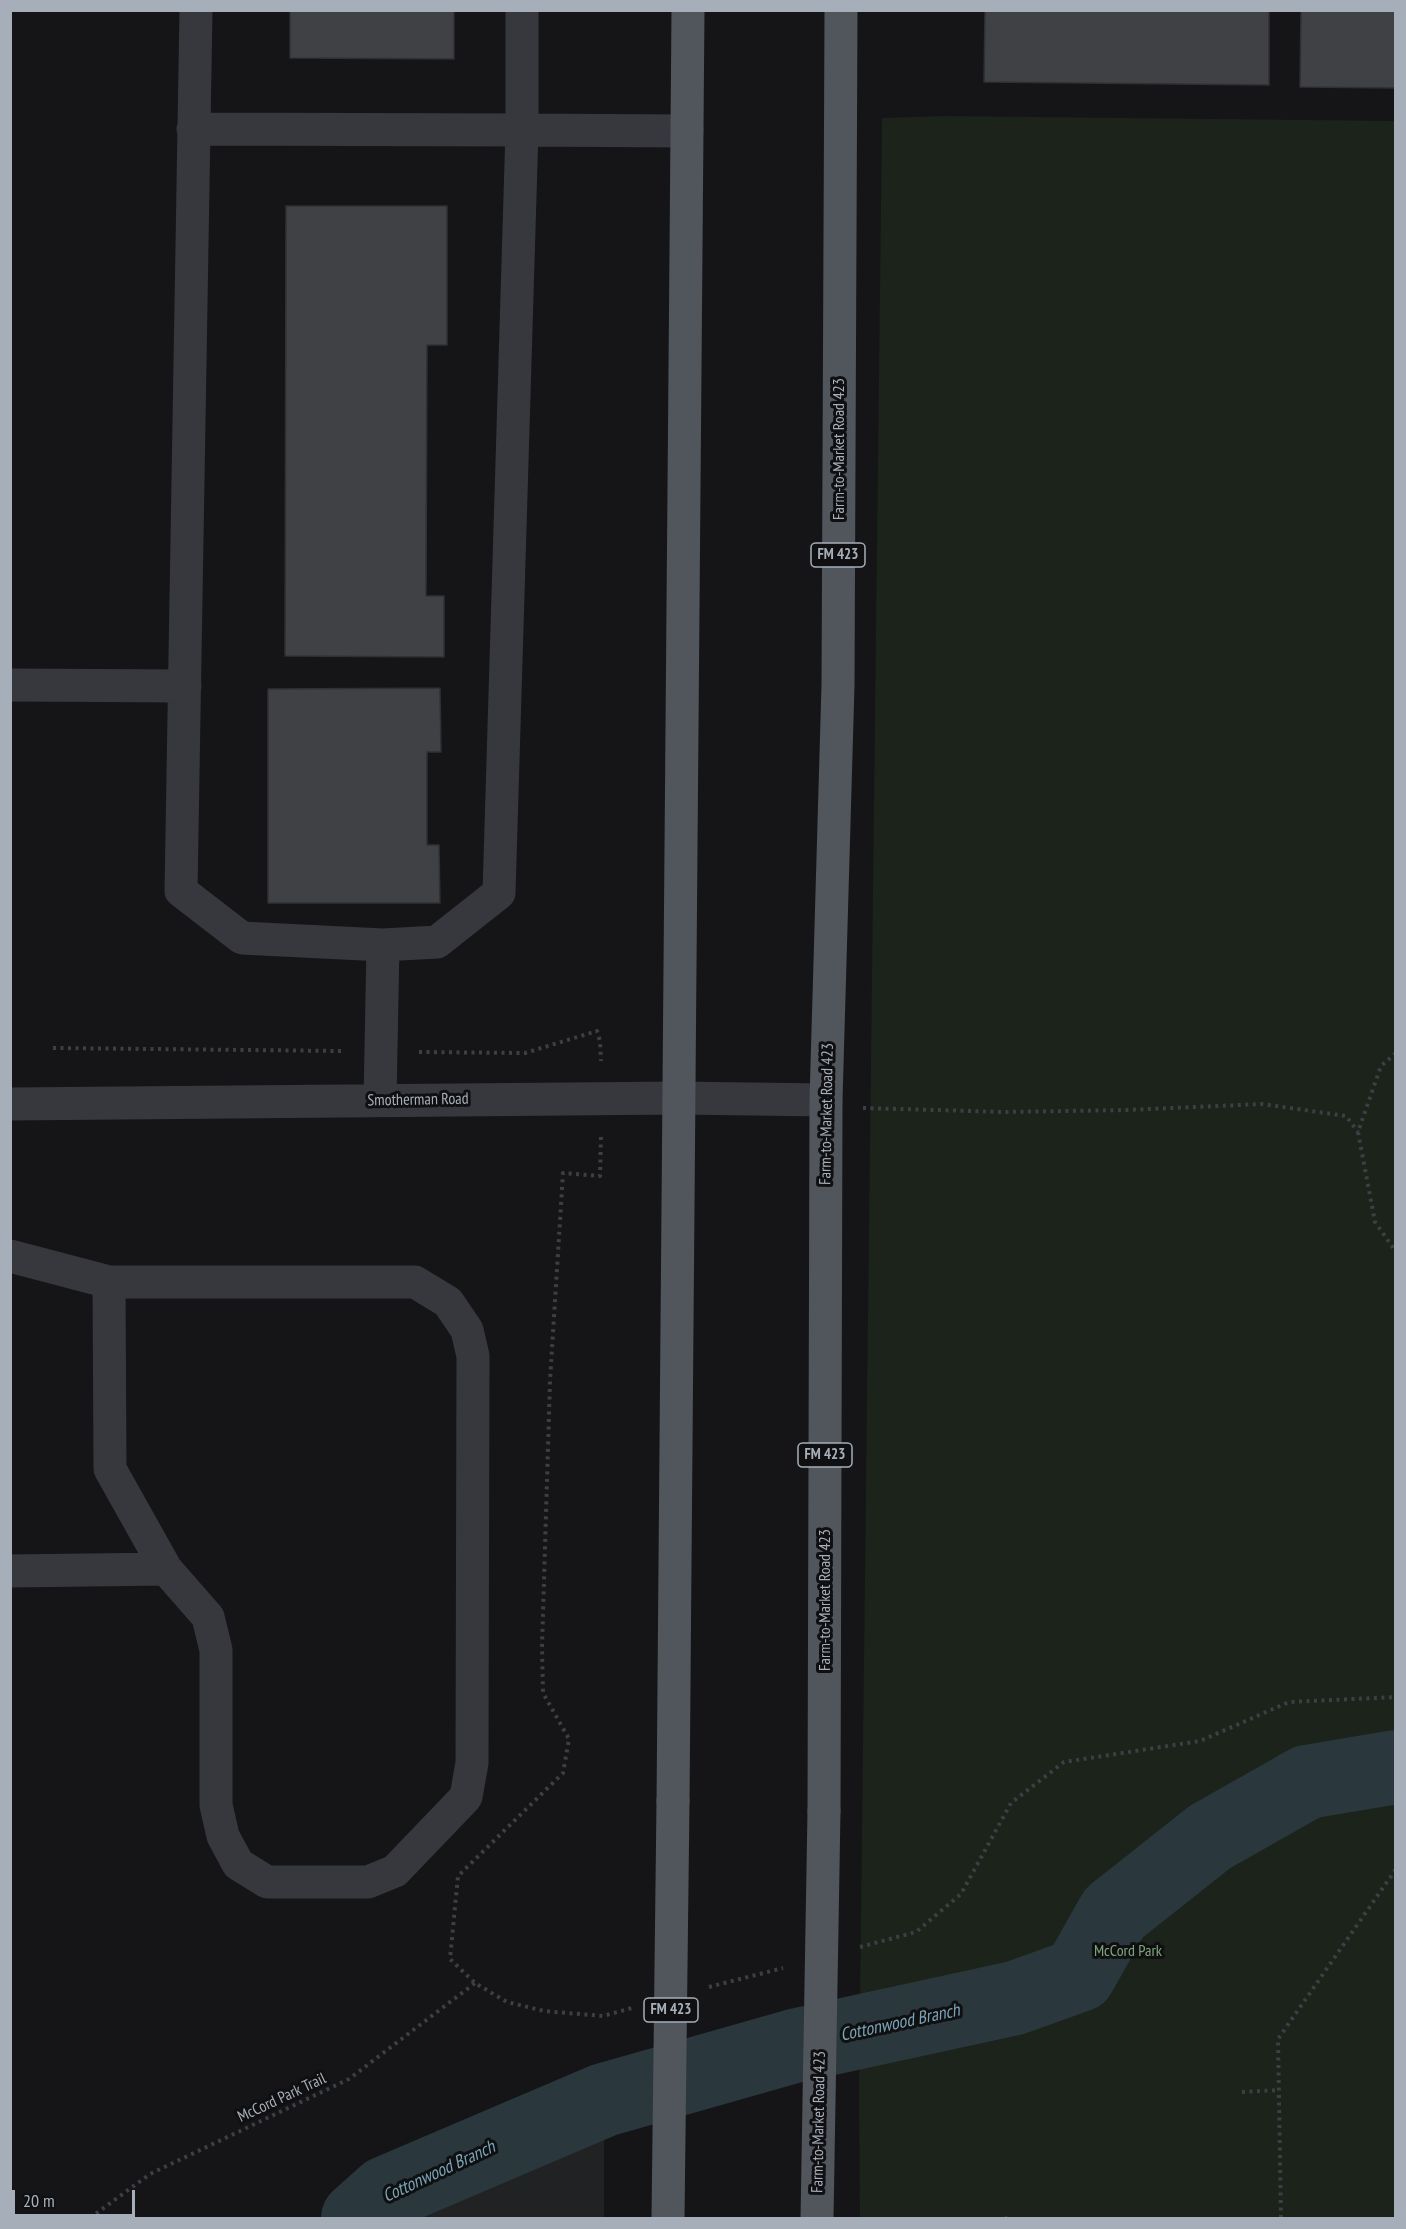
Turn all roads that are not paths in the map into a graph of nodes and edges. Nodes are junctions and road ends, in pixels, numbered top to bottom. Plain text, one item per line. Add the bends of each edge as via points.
1 (196, 10) edge
2 (522, 10) edge
3 (688, 10) edge
4 (841, 10) edge
5 (193, 129) junction
6 (522, 130) junction
7 (687, 131) junction
8 (10, 685) edge
9 (186, 686) junction
10 (383, 945) junction
11 (678, 1098) junction
12 (380, 1100) junction
13 (826, 1100) junction
14 (10, 1104) edge
15 (10, 1256) edge
16 (109, 1282) junction
17 (166, 1569) junction
18 (10, 1571) edge
19 (668, 2218) edge
20 (818, 2218) edge

1 - 5 street
2 - 6 street
3 - 7 main road, FM 423
4 - 13 main road, Farm-to-Market Road 423 / FM 423 via 838,685
5 - 6 street
5 - 9 street
6 - 7 street
6 - 10 street via 499,892 437,942
7 - 11 main road, FM 423
8 - 9 street
9 - 10 street via 181,891 242,938
10 - 12 street
11 - 12 street, Smotherman Road
11 - 13 street, Smotherman Road
11 - 19 main road, FM 423, bridge
12 - 14 street, Smotherman Road
13 - 20 main road, Farm-to-Market Road 423 / FM 423, bridge via 824,1811
15 - 16 street
16 - 17 street via 110,1469
16 - 17 street via 415,1282 448,1302 467,1330 473,1356 472,1763 466,1797 395,1871 368,1882 267,1882 238,1864 224,1836 216,1805 216,1650 208,1617
17 - 18 street

